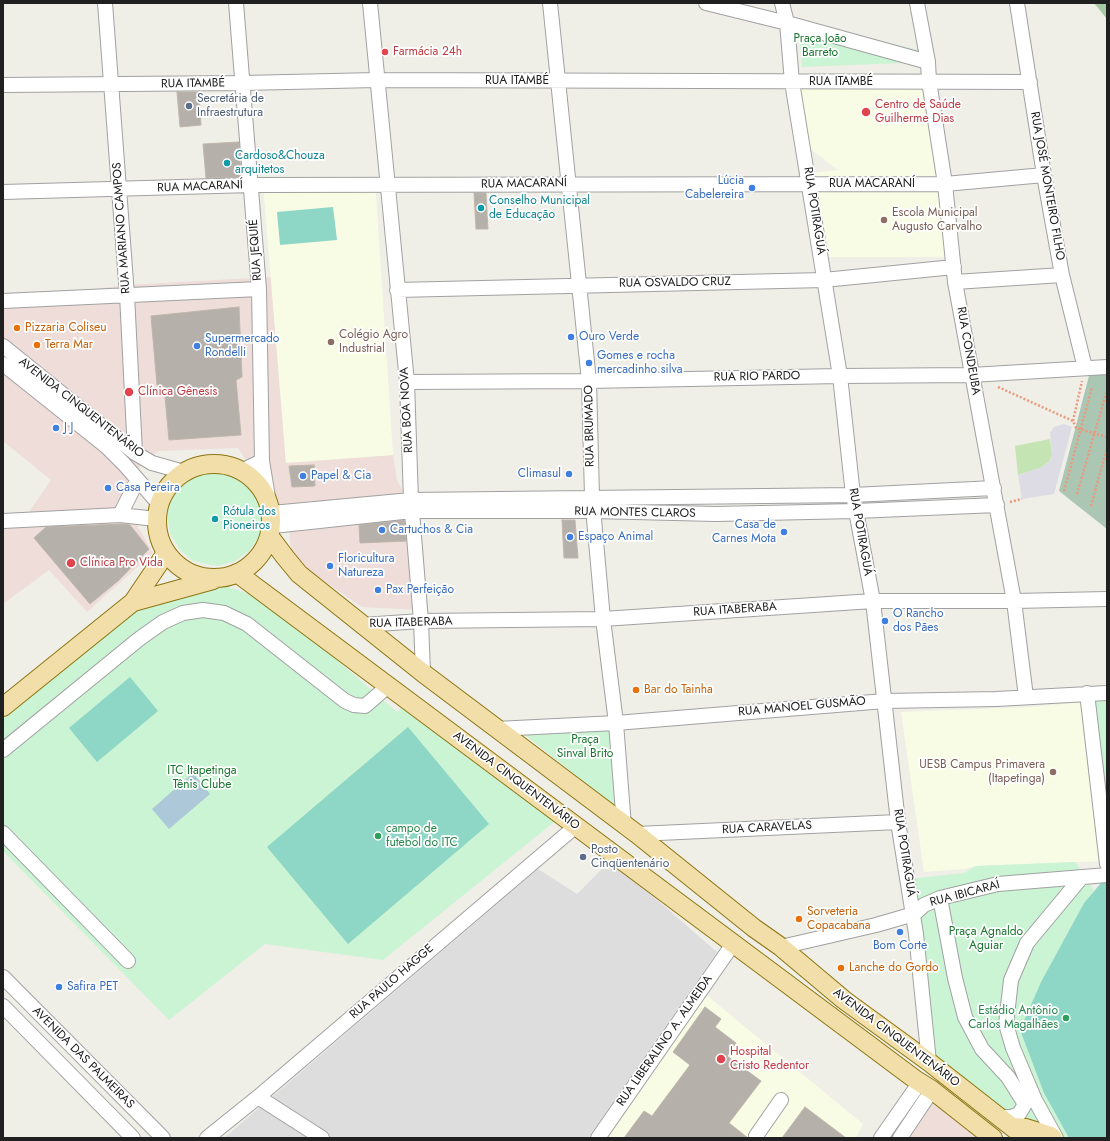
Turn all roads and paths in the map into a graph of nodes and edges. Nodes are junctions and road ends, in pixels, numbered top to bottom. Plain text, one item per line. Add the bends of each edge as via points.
1 (105, 3) edge
2 (236, 3) edge
3 (370, 3) edge
4 (550, 3) edge
5 (706, 3) edge
6 (782, 3) edge
7 (917, 3) edge
8 (1017, 3) edge
9 (787, 23) junction
10 (928, 62) junction
11 (376, 80) junction
12 (557, 81) junction
13 (929, 81) junction
14 (792, 82) junction
15 (1030, 82) junction
16 (244, 83) junction
17 (3, 85) edge
18 (110, 85) junction
19 (1044, 175) junction
20 (568, 184) junction
21 (809, 184) junction
22 (945, 184) junction
23 (252, 185) junction
24 (388, 186) junction
25 (120, 190) junction
26 (3, 192) edge
27 (954, 267) junction
28 (1062, 275) junction
29 (824, 280) junction
30 (955, 282) junction
31 (578, 286) junction
32 (259, 289) junction
33 (397, 290) junction
34 (128, 295) junction
35 (3, 301) edge
36 (3, 346) edge
37 (3, 364) edge
38 (1107, 367) edge
39 (1085, 368) junction
40 (971, 375) junction
41 (840, 376) junction
42 (589, 381) junction
43 (407, 382) junction
44 (1092, 387) dead end
45 (1107, 390) edge
46 (1073, 421) junction
47 (1072, 427) dead end
48 (1076, 428) junction
49 (1081, 430) junction
50 (1094, 434) junction
51 (1107, 437) edge
52 (1107, 448) edge
53 (136, 453) junction
54 (262, 461) junction
55 (243, 470) junction
56 (184, 472) junction
57 (137, 481) junction
58 (994, 488) junction
59 (1064, 491) dead end
60 (1077, 494) dead end
61 (853, 495) junction
62 (592, 497) junction
63 (997, 505) junction
64 (412, 506) junction
65 (1091, 506) dead end
66 (593, 511) junction
67 (856, 511) junction
68 (157, 512) junction
69 (120, 515) junction
70 (271, 518) junction
71 (3, 521) edge
72 (166, 553) junction
73 (237, 573) junction
74 (219, 578) junction
75 (1107, 599) edge
76 (873, 601) junction
77 (1014, 601) junction
78 (133, 602) junction
79 (603, 619) junction
80 (421, 621) junction
81 (363, 625) junction
82 (423, 674) junction
83 (388, 686) junction
84 (1087, 693) junction
85 (1107, 693) edge
86 (1026, 697) junction
87 (885, 700) junction
88 (3, 707) edge
89 (616, 723) junction
90 (496, 729) junction
91 (3, 750) edge
92 (898, 822) junction
93 (576, 826) junction
94 (630, 830) junction
95 (3, 833) edge
96 (1107, 864) edge
97 (1107, 875) edge
98 (1081, 878) junction
99 (940, 898) junction
100 (914, 914) junction
101 (733, 944) junction
102 (781, 947) junction
103 (128, 961) dead end
104 (3, 977) edge
105 (794, 990) junction
106 (3, 1006) edge
107 (1013, 1048) junction
108 (989, 1056) junction
109 (929, 1062) junction
110 (932, 1091) junction
111 (258, 1097) junction
112 (781, 1100) dead end
113 (1011, 1130) edge
114 (756, 1136) dead end
115 (133, 1138) edge
116 (163, 1138) edge
117 (207, 1138) edge
118 (322, 1138) edge
119 (598, 1138) edge
120 (881, 1138) edge
121 (900, 1138) edge
122 (993, 1138) edge
123 (1053, 1138) edge
124 (1056, 1138) edge

1 - 18 street, RUA MARIANO CAMPOS
2 - 16 street, RUA JEQUIÉ
3 - 11 street, RUA BOA NOVA
4 - 12 street, RUA BRUMADO
5 - 9 street
6 - 9 street, RUA POTIRAGUÁ
7 - 10 street, RUA CONDEUBA
8 - 15 street, RUA JOSÉ MONTEIRO FILHO
9 - 10 street
9 - 14 street, RUA POTIRAGUÁ
10 - 13 street, RUA CONDEUBA
11 - 12 street, RUA ITAMBÉ
11 - 16 street, RUA ITAMBÉ
11 - 24 street, RUA BOA NOVA
12 - 14 street, RUA ITAMBÉ
12 - 20 street, RUA BRUMADO
13 - 14 street, RUA ITAMBÉ
13 - 15 street, RUA ITAMBÉ
13 - 22 street, RUA CONDEUBA
14 - 21 street, RUA POTIRAGUÁ
15 - 19 street, RUA JOSÉ MONTEIRO FILHO
16 - 18 street, RUA ITAMBÉ
16 - 23 street, RUA JEQUIÉ
17 - 18 street, RUA ITAMBÉ
18 - 25 street, RUA MARIANO CAMPOS
19 - 22 street, RUA MACARANÍ
19 - 28 street, RUA JOSÉ MONTEIRO FILHO
20 - 21 street, RUA MACARANÍ
20 - 24 street, RUA MACARANÍ
20 - 31 street, RUA BRUMADO
21 - 22 street, RUA MACARANÍ
21 - 29 street, RUA POTIRAGUÁ
22 - 27 street, RUA CONDEUBA
23 - 24 street, RUA MACARANÍ
23 - 25 street, RUA MACARANÍ
23 - 32 street, RUA JEQUIÉ
24 - 33 street, RUA BOA NOVA
25 - 26 street, RUA MACARANÍ
25 - 34 street, RUA MARIANO CAMPOS
27 - 29 street, RUA OSVALDO CRUZ
27 - 30 street, RUA CONDEUBA
28 - 30 street
28 - 39 street, RUA JOSÉ MONTEIRO FILHO
29 - 31 street, RUA OSVALDO CRUZ
29 - 41 street, RUA POTIRAGUÁ
30 - 40 street, RUA CONDEUBA
31 - 33 street, RUA OSVALDO CRUZ
31 - 42 street, RUA BRUMADO
32 - 34 street
32 - 54 street, RUA JEQUIÉ
33 - 43 street, RUA BOA NOVA
34 - 35 street
34 - 53 street, RUA MARIANO CAMPOS
36 - 53 street, AVENIDA CINQUENTENÁRIO
37 - 57 street, AVENIDA CINQUENTENÁRIO via 107,447
38 - 39 street, RUA RIO PARDO
39 - 40 street, RUA RIO PARDO
39 - 46 path
40 - 41 street, RUA RIO PARDO
40 - 46 path
40 - 58 street, RUA CONDEUBA
41 - 42 street, RUA RIO PARDO
41 - 61 street, RUA POTIRAGUÁ
42 - 43 street, RUA RIO PARDO
42 - 62 street, RUA BRUMADO
43 - 64 street, RUA BOA NOVA
44 - 49 path
45 - 50 path
46 - 48 path
47 - 48 path
48 - 49 path
49 - 50 path
49 - 59 path
50 - 51 path
50 - 60 path
52 - 65 path
53 - 56 street, AVENIDA CINQUENTENÁRIO via 152,463
54 - 55 street
54 - 70 street, RUA JEQUIÉ
55 - 56 main road via 211,465
55 - 70 main road via 257,481
56 - 68 main road via 171,482
57 - 68 street, AVENIDA CINQUENTENÁRIO
57 - 69 street
58 - 61 street, RUA MONTES CLAROS
58 - 63 street, RUA CONDEUBA
61 - 62 street, RUA MONTES CLAROS
61 - 67 street, RUA POTIRAGUÁ
62 - 64 street, RUA MONTES CLAROS
62 - 66 street, RUA BRUMADO
63 - 67 street, RUA MONTES CLAROS
63 - 77 street, RUA CONDEUBA
64 - 66 street, RUA MONTES CLAROS
64 - 70 street, RUA MONTES CLAROS
64 - 80 street, RUA BOA NOVA
66 - 67 street, RUA MONTES CLAROS via 715,514
66 - 79 street, RUA BRUMADO
67 - 76 street, RUA POTIRAGUÁ
68 - 69 street
68 - 72 main road via 160,540
69 - 71 street
70 - 73 main road via 262,553 249,567
70 - 81 main road, AVENIDA CINQUENTENÁRIO via 285,557 300,574
72 - 74 main road via 188,572 203,577
72 - 78 main road
73 - 74 main road
73 - 83 main road, AVENIDA CINQUENTENÁRIO
74 - 78 main road
75 - 77 street, RUA ITABERABA
76 - 77 street, RUA ITABERABA
76 - 79 street, RUA ITABERABA
76 - 87 street, RUA POTIRAGUÁ
77 - 86 street, RUA CONDEUBA
78 - 88 main road
79 - 80 street, RUA ITABERABA
79 - 89 street, RUA BRUMADO
80 - 81 street, RUA ITABERABA
80 - 82 street, RUA BOA NOVA
81 - 82 main road, AVENIDA CINQUENTENÁRIO
82 - 90 main road, AVENIDA CINQUENTENÁRIO
83 - 91 street via 365,706 354,705 345,701 247,624 224,613 203,610 183,613 163,622 139,639
83 - 93 main road, AVENIDA CINQUENTENÁRIO
84 - 85 street, RUA MANOEL GUSMÃO
84 - 86 street, RUA MANOEL GUSMÃO
84 - 96 street
86 - 87 street, RUA MANOEL GUSMÃO
87 - 89 street, RUA MANOEL GUSMÃO
87 - 92 street, RUA POTIRAGUÁ
89 - 90 street, RUA MANOEL GUSMÃO
89 - 94 street, RUA BRUMADO
90 - 94 main road, AVENIDA CINQUENTENÁRIO
92 - 94 street, RUA CARAVELAS
92 - 100 street, RUA POTIRAGUÁ
93 - 101 main road, AVENIDA CINQUENTENÁRIO
93 - 111 street, RUA PAULO HAGGE
94 - 102 main road, AVENIDA CINQUENTENÁRIO
95 - 103 street
97 - 98 street, RUA IBICARAÍ
98 - 99 street, RUA IBICARAÍ via 998,884
98 - 107 street via 1027,943 1010,980 1006,1024
99 - 100 street, RUA IBICARAÍ via 924,905
99 - 108 street via 965,1017 982,1049
100 - 102 street, RUA IBICARAÍ
100 - 109 street, RUA POTIRAGUÁ
101 - 105 main road, AVENIDA CINQUENTENÁRIO
101 - 119 street, RUA LIBERALINO A. ALMEIDA
102 - 105 main road
102 - 109 main road, AVENIDA CINQUENTENÁRIO via 844,1000
104 - 116 street, AVENIDA DAS PALMEIRAS
105 - 110 main road, AVENIDA CINQUENTENÁRIO
106 - 115 street, AVENIDA DAS PALMEIRAS
107 - 108 street via 1004,1055
107 - 124 street via 1035,1100
108 - 113 street via 1008,1077 1025,1104 1019,1114 1011,1117
109 - 113 main road, AVENIDA CINQUENTENÁRIO
110 - 113 main road, AVENIDA CINQUENTENÁRIO
110 - 120 street
110 - 121 street
110 - 122 main road, AVENIDA CINQUENTENÁRIO
111 - 117 street, RUA PAULO HAGGE
111 - 118 street
112 - 114 street
113 - 123 main road, AVENIDA CINQUENTENÁRIO via 1026,1128

